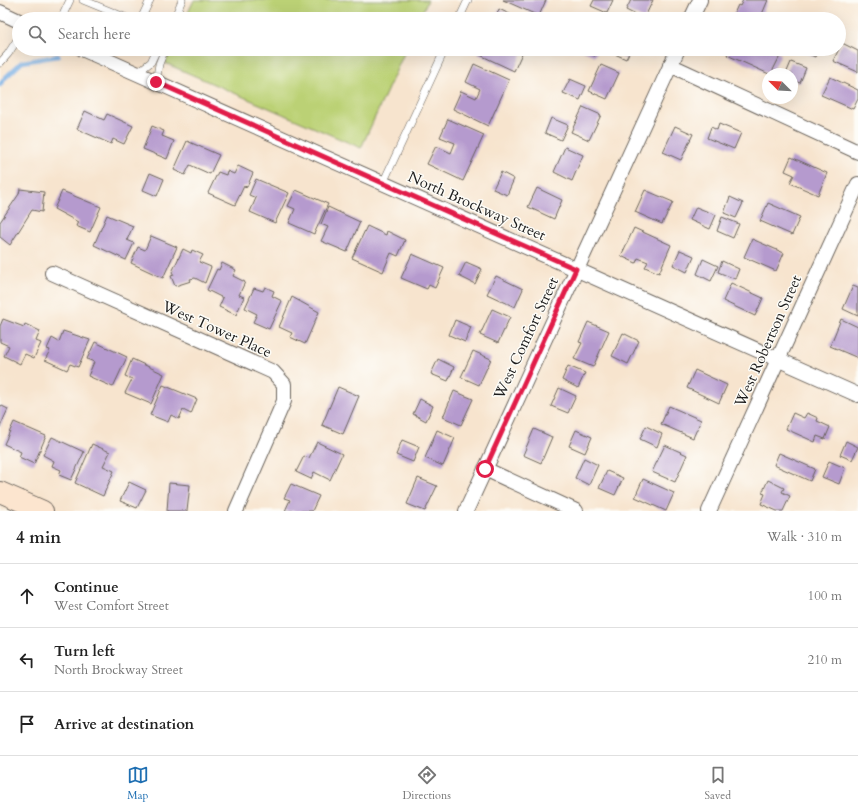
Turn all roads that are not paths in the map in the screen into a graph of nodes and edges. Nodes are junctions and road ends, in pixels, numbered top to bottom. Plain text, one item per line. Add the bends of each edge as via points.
1 (70, 0) edge
2 (83, 0) edge
3 (150, 0) edge
4 (182, 0) edge
5 (468, 0) edge
6 (700, 0) edge
7 (0, 12) edge
8 (65, 12) edge
9 (112, 12) edge
10 (144, 12) edge
11 (177, 12) edge
12 (462, 12) edge
13 (694, 12) edge
14 (12, 18) edge
15 (12, 48) edge
16 (98, 56) edge
17 (154, 56) edge
18 (162, 56) edge
19 (442, 56) edge
20 (674, 56) edge
21 (0, 62) edge
22 (670, 65) junction
23 (136, 73) junction
24 (156, 82) junction
25 (858, 152) edge
26 (383, 183) junction
27 (858, 184) edge
28 (576, 269) junction
29 (52, 273) dead end
30 (779, 360) junction
31 (858, 395) edge
32 (485, 469) junction
33 (0, 492) edge
34 (30, 508) edge
35 (236, 511) edge
36 (466, 511) edge
37 (576, 511) edge
38 (709, 511) edge

1 - 8 lane
2 - 9 lane
3 - 10 lane
4 - 11 lane
5 - 12 lane
6 - 13 street
7 - 14 street
15 - 21 lane
16 - 23 street, North Brockway Street
17 - 23 lane via 151,62
18 - 24 lane
19 - 26 lane
20 - 22 street, West Comfort Street
22 - 25 street
22 - 28 street, West Comfort Street
23 - 24 street, North Brockway Street
24 - 26 street, North Brockway Street
26 - 28 street, North Brockway Street
27 - 30 street, West Robertson Street
28 - 30 street, North Brockway Street
28 - 32 street, West Comfort Street
29 - 35 street, West Tower Place via 273,372 284,384 284,401
30 - 31 street, North Brockway Street
30 - 38 street, West Robertson Street
32 - 36 street, West Comfort Street
32 - 37 street
33 - 34 street

